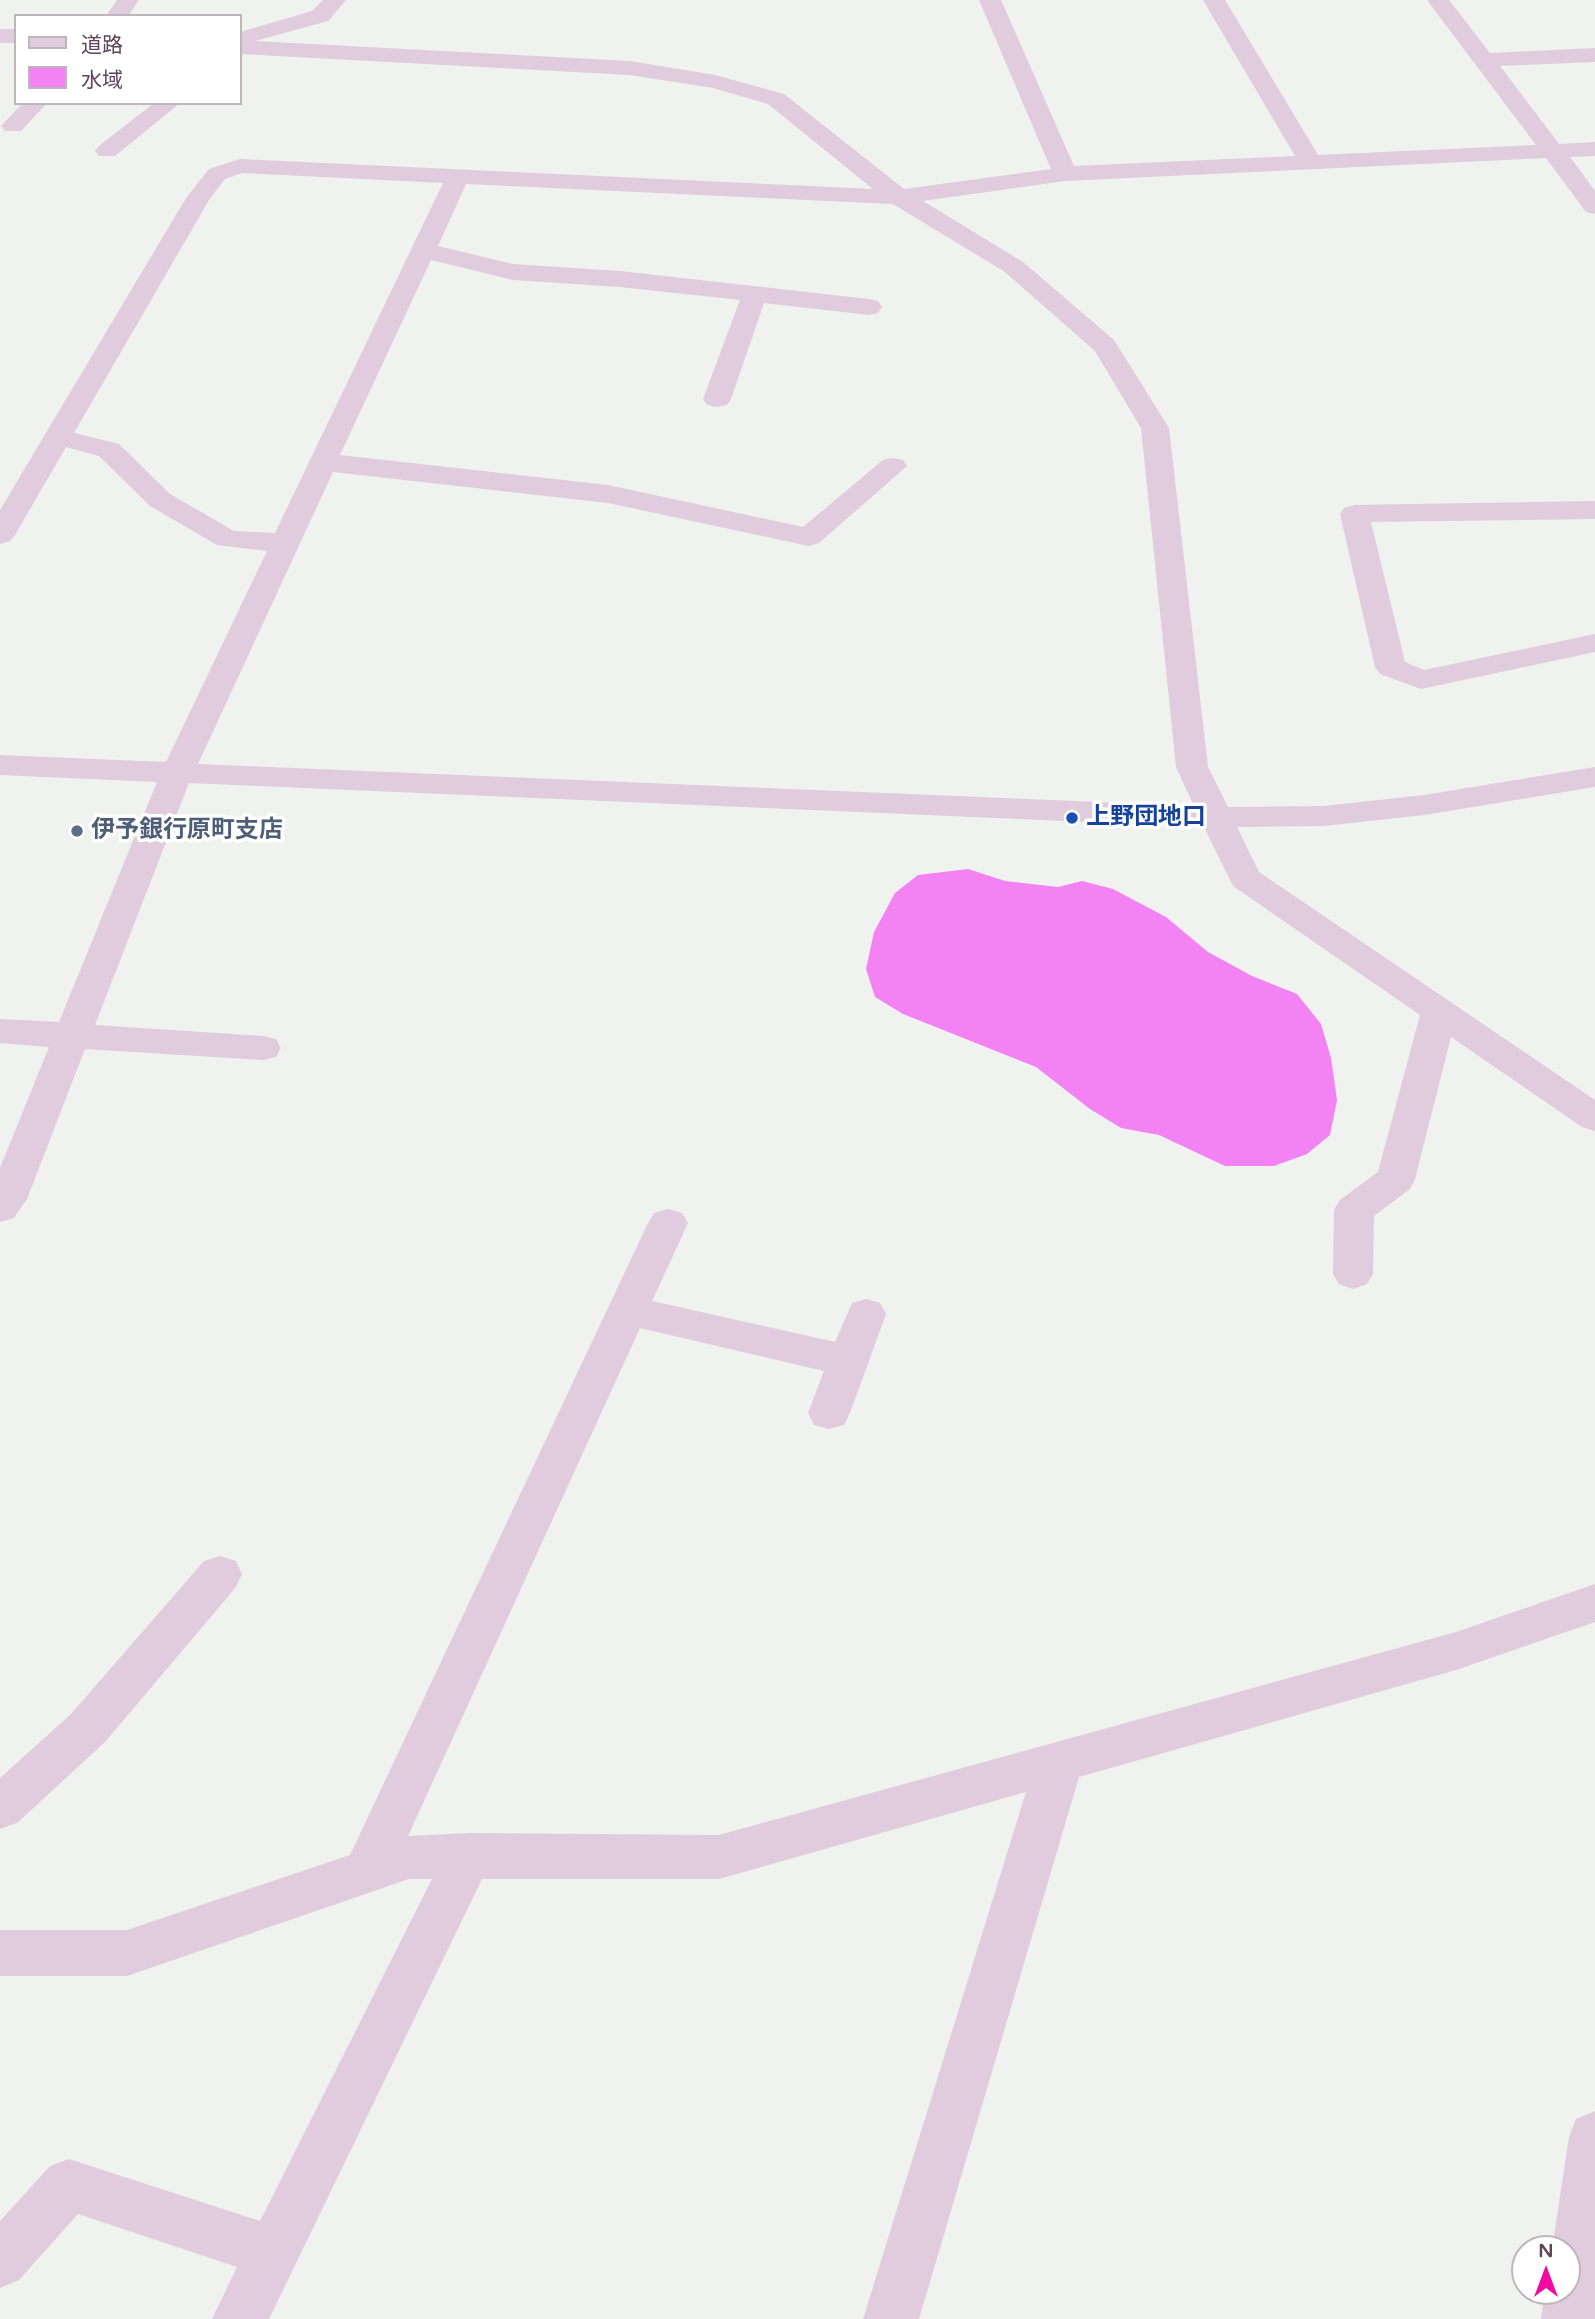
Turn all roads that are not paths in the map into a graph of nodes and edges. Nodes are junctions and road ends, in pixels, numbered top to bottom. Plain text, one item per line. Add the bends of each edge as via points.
1 (335, 0) edge
2 (990, 0) edge
3 (1214, 0) edge
4 (1438, 0) edge
5 (242, 38) edge
6 (242, 47) edge
7 (1595, 54) edge
8 (1484, 60) junction
9 (34, 105) edge
10 (166, 105) edge
11 (13, 125) dead end
12 (1595, 149) edge
13 (107, 151) dead end
14 (1553, 151) junction
15 (1310, 162) junction
16 (1065, 174) junction
17 (457, 178) junction
18 (899, 197) junction
19 (1595, 207) edge
20 (423, 250) junction
21 (754, 296) junction
22 (869, 307) dead end
23 (717, 399) dead end
24 (58, 437) junction
25 (323, 462) junction
26 (893, 466) dead end
27 (1593, 515) edge
28 (0, 535) edge
29 (285, 543) junction
30 (1595, 643) edge
31 (0, 765) edge
32 (177, 773) junction
33 (1595, 777) edge
34 (1215, 817) junction
35 (1439, 1011) junction
36 (0, 1031) edge
37 (72, 1037) junction
38 (264, 1048) dead end
39 (1595, 1118) edge
40 (0, 1208) edge
41 (668, 1223) dead end
42 (1353, 1274) dead end
43 (627, 1310) junction
44 (866, 1314) dead end
45 (849, 1362) junction
46 (829, 1413) dead end
47 (220, 1574) dead end
48 (1595, 1603) edge
49 (1059, 1763) junction
50 (0, 1808) edge
51 (469, 1855) junction
52 (367, 1871) junction
53 (0, 1953) edge
54 (1595, 2137) edge
55 (273, 2252) junction
56 (0, 2261) edge
57 (240, 2319) edge
58 (891, 2319) edge
59 (1569, 2319) edge

1 - 5 street via 320,16
2 - 16 street
3 - 15 street
4 - 8 street
6 - 18 street via 630,68 715,82 776,99
7 - 8 street
8 - 14 street
9 - 11 street
10 - 13 street
12 - 14 street
14 - 15 street
14 - 19 street
15 - 16 street
16 - 18 street
17 - 18 street
17 - 20 street
17 - 24 street via 240,166 217,174 198,198
18 - 34 street via 1014,267 1105,346 1155,428 1192,767
20 - 21 street via 513,272 620,279
20 - 25 street
21 - 22 street
21 - 23 street
24 - 28 street
24 - 29 street via 108,450 160,500 226,539
25 - 26 street via 608,494 808,537
25 - 29 street
27 - 30 street via 1354,514 1391,667 1421,680
29 - 32 street
31 - 32 street
32 - 34 street
32 - 37 street
33 - 34 street via 1324,816
34 - 35 street via 1245,878
35 - 39 street
35 - 42 street via 1396,1179 1354,1210
36 - 37 street
37 - 38 street
37 - 40 street
41 - 43 street
43 - 45 street
43 - 52 street
44 - 45 street
45 - 46 street
47 - 50 street via 88,1728
48 - 49 street via 1456,1651
49 - 51 street via 719,1857
49 - 58 street
51 - 52 street via 409,1857
51 - 55 street
52 - 53 street via 127,1953
54 - 59 street
55 - 56 street via 69,2185
55 - 57 street

